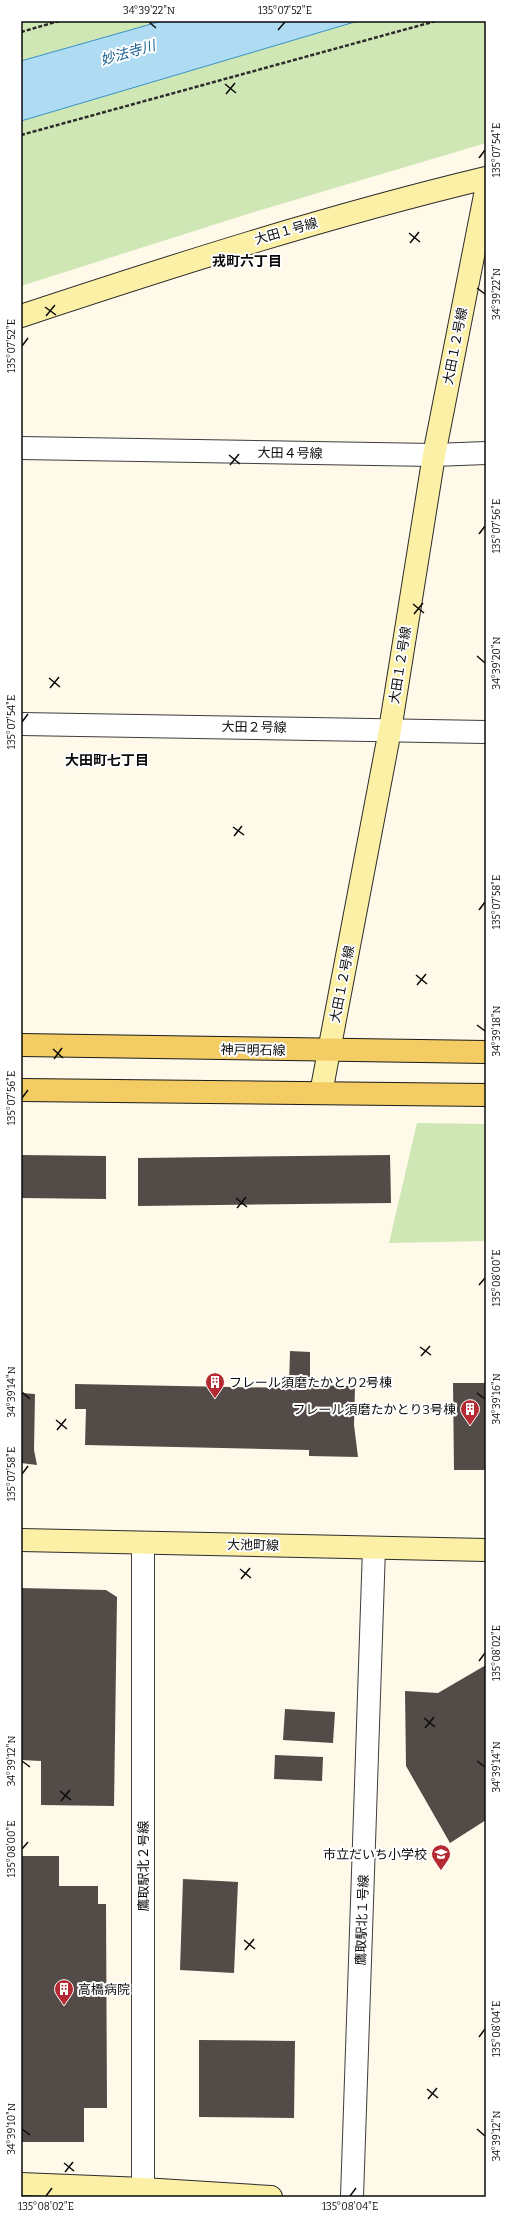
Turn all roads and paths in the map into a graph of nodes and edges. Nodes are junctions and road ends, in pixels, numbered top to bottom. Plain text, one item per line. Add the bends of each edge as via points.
1 (58, 21) edge
2 (436, 21) edge
3 (21, 32) edge
4 (21, 135) edge
5 (486, 178) edge
6 (486, 190) edge
7 (21, 316) edge
8 (21, 448) edge
9 (486, 453) edge
10 (434, 455) junction
11 (21, 724) edge
12 (390, 730) junction
13 (486, 732) edge
14 (21, 1045) edge
15 (329, 1051) junction
16 (486, 1052) edge
17 (21, 1090) edge
18 (321, 1093) junction
19 (486, 1095) edge
20 (21, 1540) edge
21 (143, 1543) junction
22 (374, 1548) junction
23 (486, 1550) edge
24 (21, 2184) edge
25 (142, 2189) junction
26 (271, 2197) edge
27 (352, 2197) edge

1 - 3 path
2 - 4 path
5 - 7 street, 大田１号線 via 203,255
6 - 10 street, 大田１２号線
8 - 10 street, 大田４号線
9 - 10 street, 大田４号線
10 - 12 street, 大田１２号線
11 - 12 street, 大田２号線
12 - 13 street, 大田２号線
12 - 15 street, 大田１２号線
14 - 15 main road, 神戸明石線
15 - 16 main road, 神戸明石線
15 - 18 street, 大田１２号線
17 - 18 main road
18 - 19 main road
20 - 21 street, 大池町線
21 - 22 street, 大池町線
21 - 25 street, 鷹取駅北２号線
22 - 23 street, 大池町線
22 - 27 street, 鷹取駅北１号線
24 - 25 street
25 - 26 street

